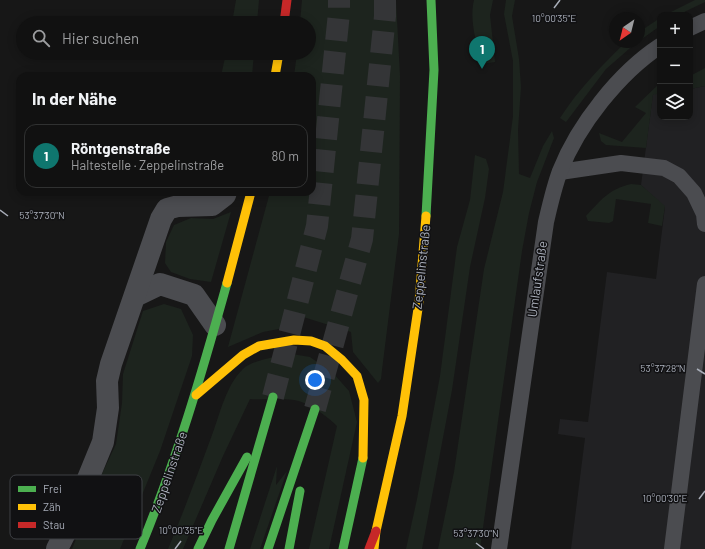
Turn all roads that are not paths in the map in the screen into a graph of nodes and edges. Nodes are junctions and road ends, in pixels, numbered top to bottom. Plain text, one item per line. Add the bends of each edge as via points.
1 (286, 0) edge
2 (431, 0) edge
3 (285, 16) edge
4 (705, 21) edge
5 (693, 27) edge
6 (657, 48) edge
7 (278, 60) edge
8 (276, 72) edge
9 (560, 172) junction
10 (224, 196) edge
11 (250, 196) edge
12 (705, 224) edge
13 (705, 284) edge
14 (135, 296) junction
15 (215, 325) junction
16 (196, 396) junction
17 (272, 397) tunnel mouth
18 (266, 423) junction
19 (89, 475) edge
20 (376, 531) junction
21 (62, 539) edge
22 (57, 549) edge
23 (140, 549) edge
24 (198, 549) edge
25 (229, 549) edge
26 (268, 549) edge
27 (289, 549) edge
28 (343, 549) edge
29 (369, 549) edge
30 (374, 549) edge
31 (499, 549) edge
32 (672, 549) edge

1 - 3 main road
2 - 20 main road, Zeppelinstraße via 434,70 419,302 402,416
4 - 5 lane
6 - 9 lane, Umlaufstraße via 622,77 599,105 575,140
7 - 8 main road
9 - 12 lane via 621,163 664,168 679,176 694,193 704,214
9 - 31 lane, Umlaufstraße via 546,222
10 - 14 street via 212,205 178,206 167,209 161,219
11 - 15 main road, Zeppelinstraße
13 - 32 lane
14 - 15 street via 160,284 194,295
14 - 19 street via 111,364 107,381 108,408 103,442
15 - 16 main road, Zeppelinstraße
16 - 23 main road, Zeppelinstraße
16 - 28 main road via 243,355 259,346 294,340 311,341 325,346 342,360 357,376 364,400 363,458
17 - 18 main road
18 - 24 main road
18 - 25 main road
20 - 29 main road
20 - 30 main road
21 - 22 street
26 - 27 main road via 315,409

